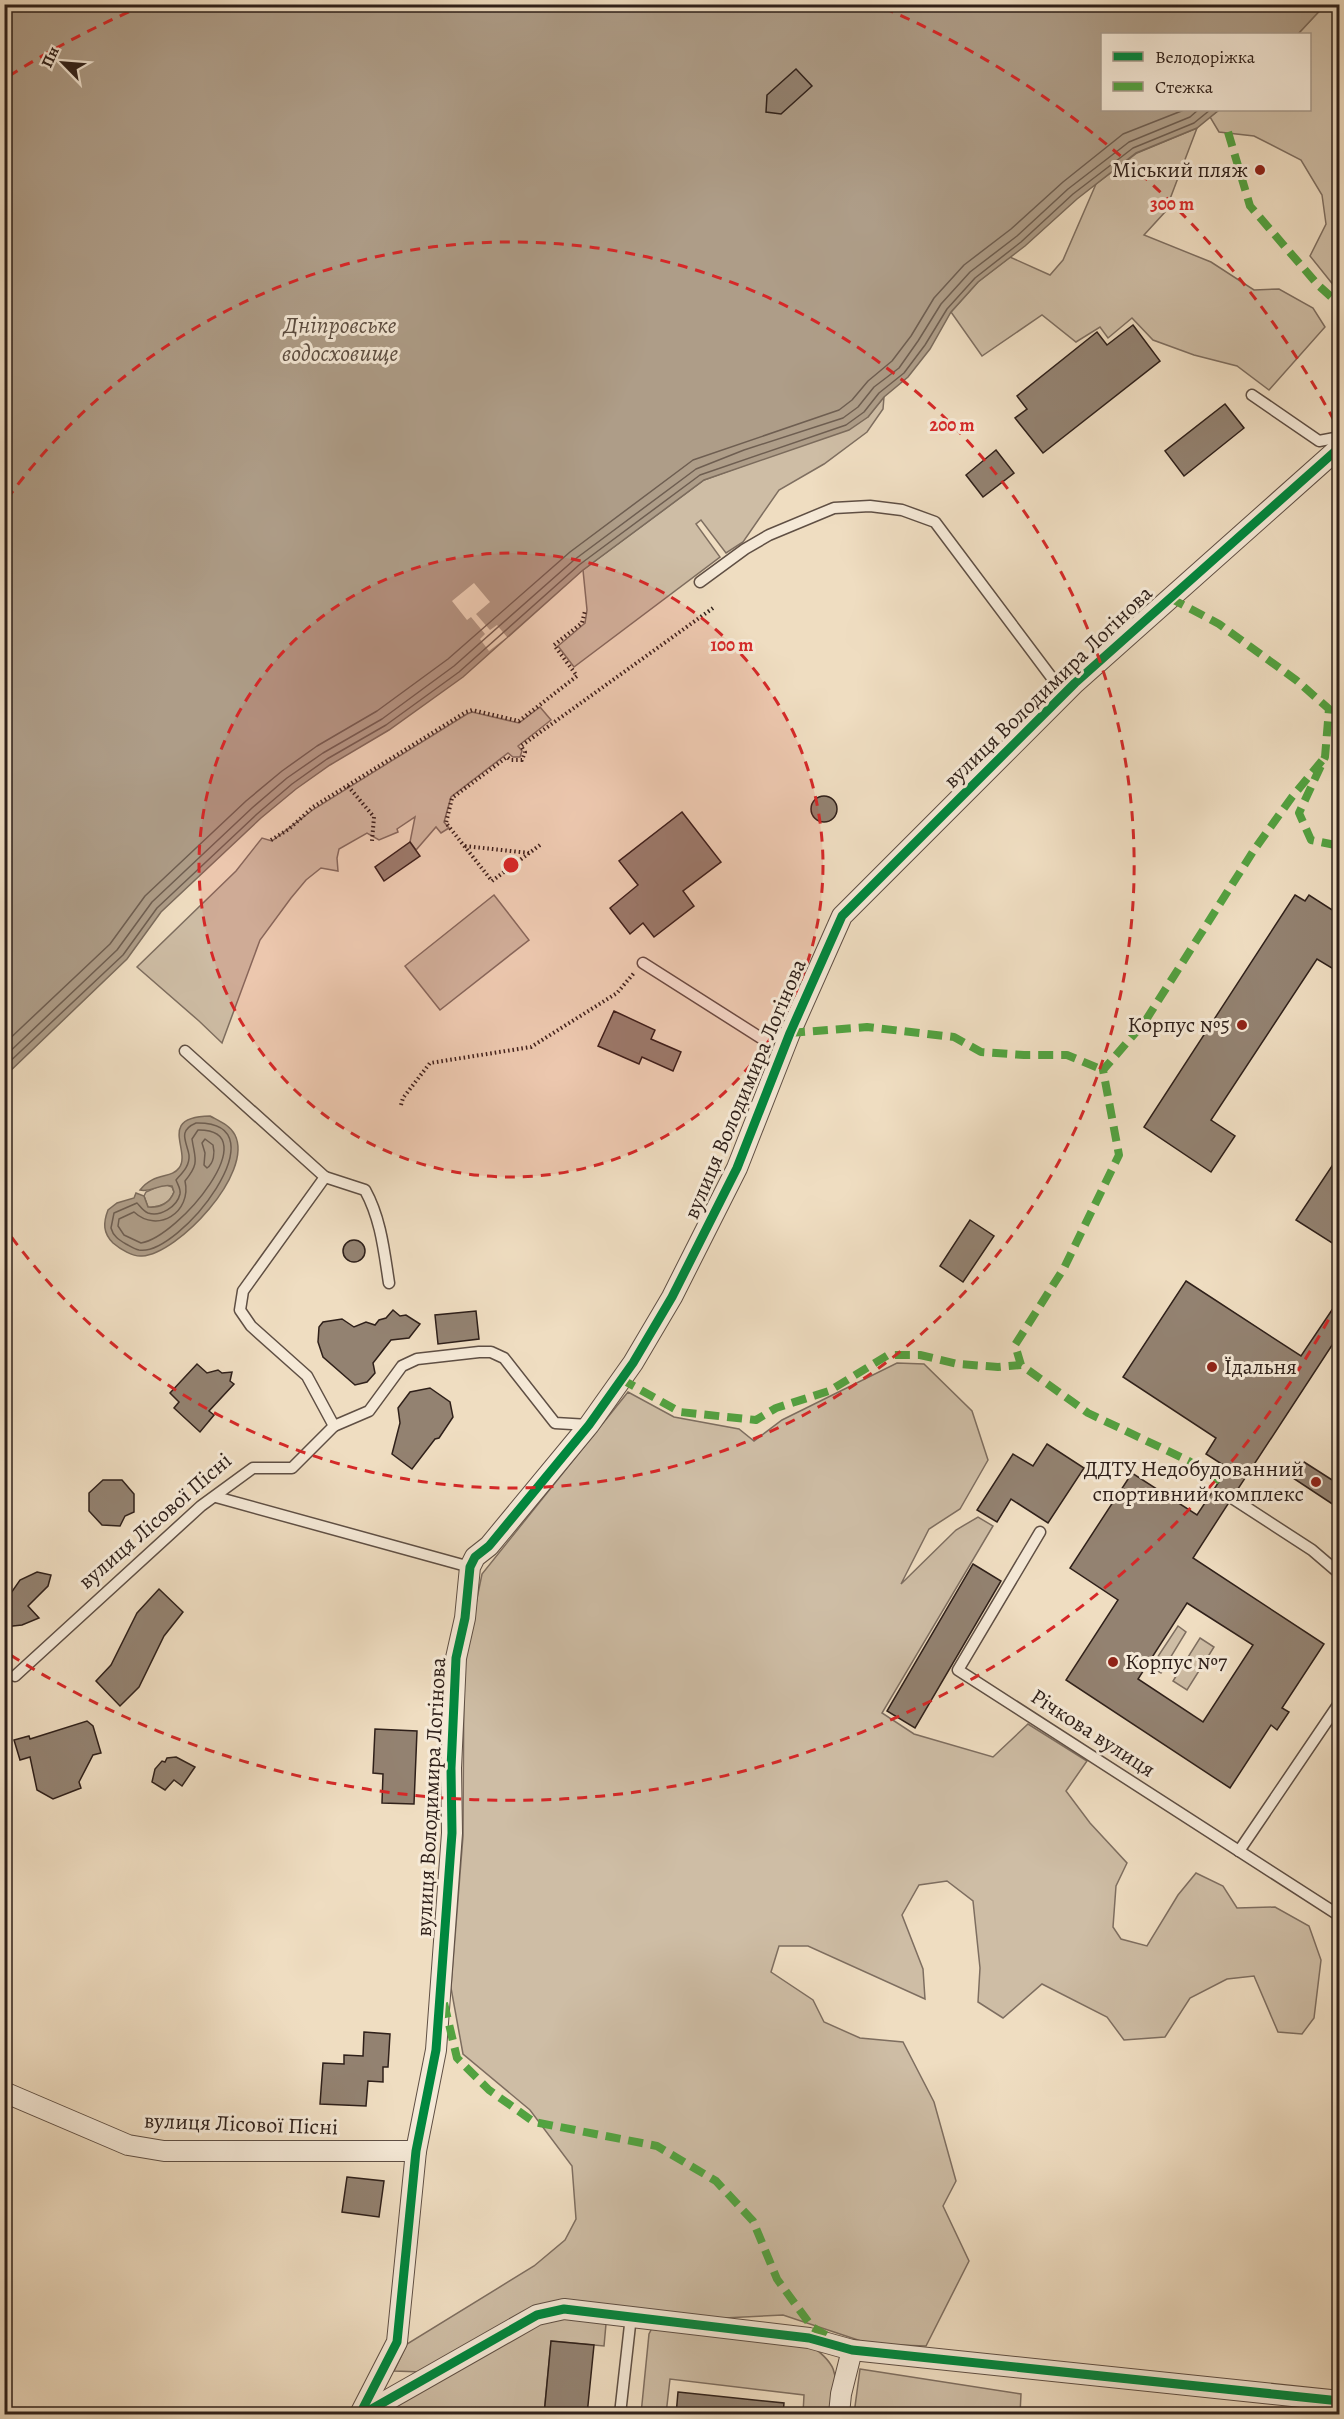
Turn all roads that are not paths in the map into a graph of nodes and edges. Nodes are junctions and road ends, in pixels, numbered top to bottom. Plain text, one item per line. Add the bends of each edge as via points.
1 (1252, 395) dead end
2 (1340, 437) edge
3 (1340, 447) edge
4 (700, 582) dead end
5 (1075, 682) junction
6 (643, 963) road end
7 (790, 1033) junction
8 (185, 1051) dead end
9 (325, 1177) junction
10 (389, 1283) dead end
11 (589, 1425) junction
12 (334, 1426) junction
13 (216, 1497) junction
14 (1232, 1498) dead end
15 (1040, 1532) dead end
16 (470, 1567) junction
17 (1340, 1574) edge
18 (15, 1676) dead end
19 (1340, 1702) edge
20 (1239, 1851) junction
21 (1340, 1916) edge
22 (4, 2092) edge
23 (416, 2151) junction
24 (631, 2316) junction
25 (852, 2350) junction
26 (1340, 2401) edge
27 (361, 2415) edge
28 (620, 2415) edge
29 (838, 2415) edge

1 - 2 lane via 1319,441
3 - 5 street, вулиця Володимира Логінова
4 - 5 lane via 769,535 834,508 870,506 902,510 935,522 1055,682
5 - 7 street, вулиця Володимира Логінова via 842,916
6 - 7 lane via 761,1038
7 - 11 street, вулиця Володимира Логінова via 737,1168 682,1277 633,1363
8 - 9 lane
9 - 10 lane via 366,1190 381,1229
9 - 12 lane via 243,1292 240,1310 251,1326 307,1376
11 - 12 lane, вулиця Лісової Пісні via 555,1423 504,1358 479,1352 417,1359 402,1366 369,1411
11 - 16 street, вулиця Володимира Логінова
12 - 13 lane, вулиця Лісової Пісні via 292,1468 253,1468
13 - 16 lane
13 - 18 lane, вулиця Лісової Пісні via 201,1506
14 - 17 lane via 1312,1550
15 - 20 lane, Річкова вулиця via 958,1670
16 - 23 street, вулиця Володимира Логінова via 456,1658 452,1833 436,2050
19 - 20 lane
20 - 21 lane, Річкова вулиця
22 - 23 street, вулиця Лісової Пісні via 128,2145 164,2151
23 - 27 street, вулиця Володимира Логінова via 397,2342
24 - 25 street via 808,2338
24 - 27 street via 564,2309 537,2315
24 - 28 lane
25 - 26 street
25 - 29 street

